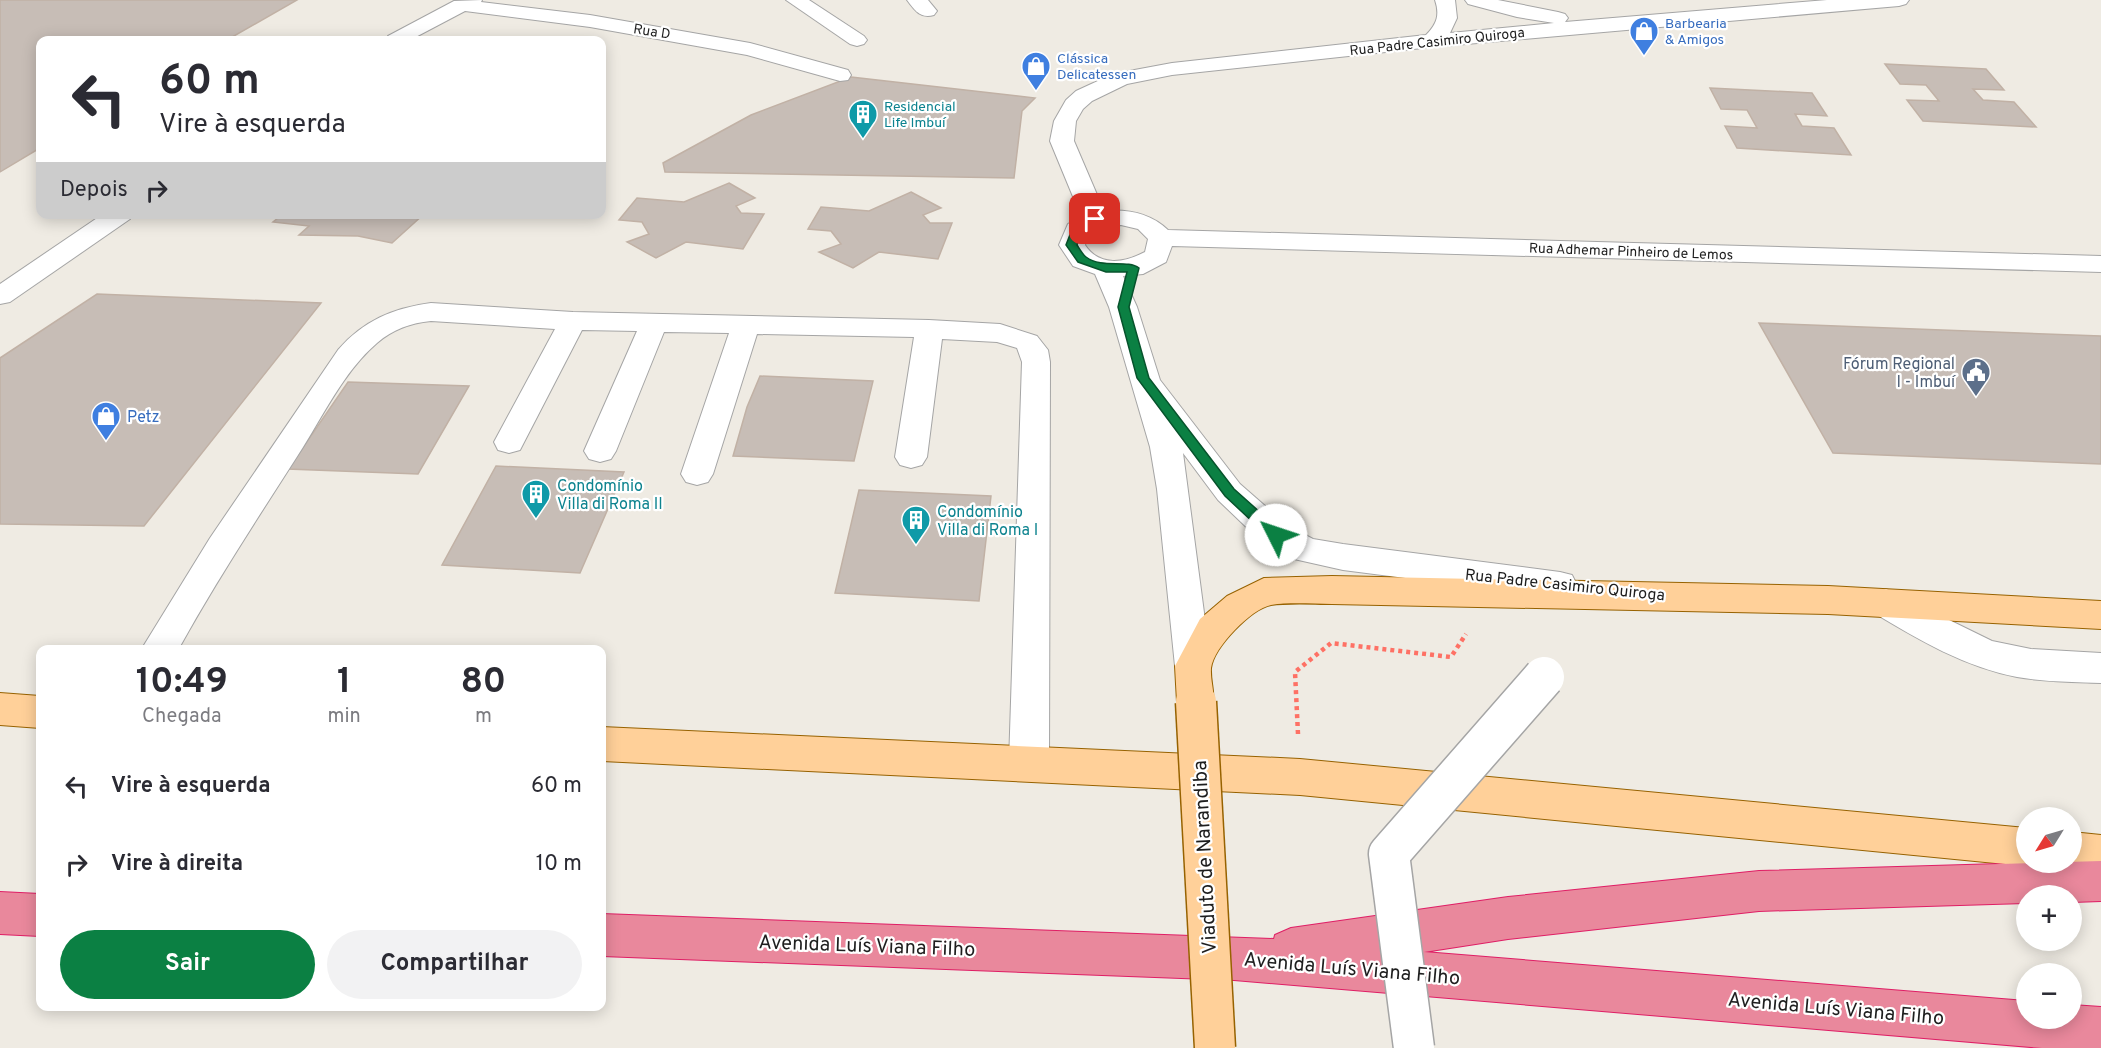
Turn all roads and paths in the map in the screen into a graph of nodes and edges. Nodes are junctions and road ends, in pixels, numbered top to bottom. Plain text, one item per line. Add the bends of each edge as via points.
1 (796, 0) edge
2 (1445, 0) edge
3 (1475, 0) edge
4 (1899, 0) edge
5 (466, 2) edge
6 (1631, 22) junction
7 (402, 36) edge
8 (857, 40) dead end
9 (1432, 41) junction
10 (840, 75) dead end
11 (1082, 189) junction
12 (1122, 217) junction
13 (114, 219) edge
14 (1095, 219) junction
15 (1161, 238) junction
16 (2101, 264) edge
17 (1134, 268) junction
18 (1106, 269) junction
19 (0, 296) edge
20 (1123, 307) junction
21 (573, 321) junction
22 (654, 323) junction
23 (745, 326) junction
24 (929, 329) junction
25 (1143, 378) junction
26 (509, 442) dead end
27 (600, 451) dead end
28 (911, 457) dead end
29 (697, 474) dead end
30 (1640, 595) junction
31 (1886, 603) junction
32 (2101, 615) edge
33 (1469, 630) dead end
34 (162, 645) edge
35 (2101, 668) edge
36 (1544, 677) dead end
37 (1194, 684) junction
38 (0, 709) edge
39 (36, 712) edge
40 (606, 744) edge
41 (1029, 763) junction
42 (1300, 777) junction
43 (2016, 846) edge
44 (2082, 852) edge
45 (2101, 854) edge
46 (2101, 880) edge
47 (0, 914) edge
48 (36, 915) edge
49 (606, 935) edge
50 (1234, 958) junction
51 (2101, 1030) edge
52 (1215, 1048) edge
53 (1414, 1048) edge

1 - 8 street
2 - 9 street via 1449,16 1446,27
3 - 6 street via 1551,17
4 - 6 street, Rua Padre Casimiro Quiroga
5 - 7 street
5 - 10 street, Rua D via 728,45
6 - 9 street, Rua Padre Casimiro Quiroga
9 - 11 street, Rua Padre Casimiro Quiroga via 1172,69 1102,86 1074,105 1065,121 1062,141
11 - 12 street
11 - 14 street, Rua Padre Casimiro Quiroga
12 - 14 street
12 - 15 street via 1147,224
13 - 19 street
14 - 18 street via 1077,230 1072,245 1082,260
15 - 16 street, Rua Adhemar Pinheiro de Lemos
15 - 17 street via 1157,256
17 - 18 street
17 - 20 street
18 - 20 street, Rua Padre Casimiro Quiroga
20 - 25 street, Rua Padre Casimiro Quiroga
21 - 22 street
21 - 26 street
21 - 34 street via 431,312 411,314 378,329 359,345 333,380 198,581
22 - 23 street
22 - 27 street
23 - 24 street
23 - 29 street
24 - 28 street
24 - 41 street via 1000,333 1027,342 1034,350 1037,394
25 - 30 street, Rua Padre Casimiro Quiroga via 1229,492 1276,535 1306,550 1431,570
25 - 37 street, Rua Padre Casimiro Quiroga via 1166,447
30 - 31 main road, Rua Padre Casimiro Quiroga
30 - 37 main road via 1264,592 1239,606 1213,629
31 - 32 main road, Rua Padre Casimiro Quiroga
31 - 35 street via 1935,633 2008,660
33 - 42 path via 1451,657 1331,643 1295,672
36 - 53 street, bridge via 1389,854
37 - 52 main road, Viaduto de Narandiba, bridge
38 - 39 main road
40 - 41 main road
41 - 42 main road
42 - 43 main road
44 - 45 main road
46 - 50 highway via 1759,891 1508,918
47 - 48 highway
49 - 50 highway, Avenida Luís Viana Filho
50 - 51 highway, Avenida Luís Viana Filho

